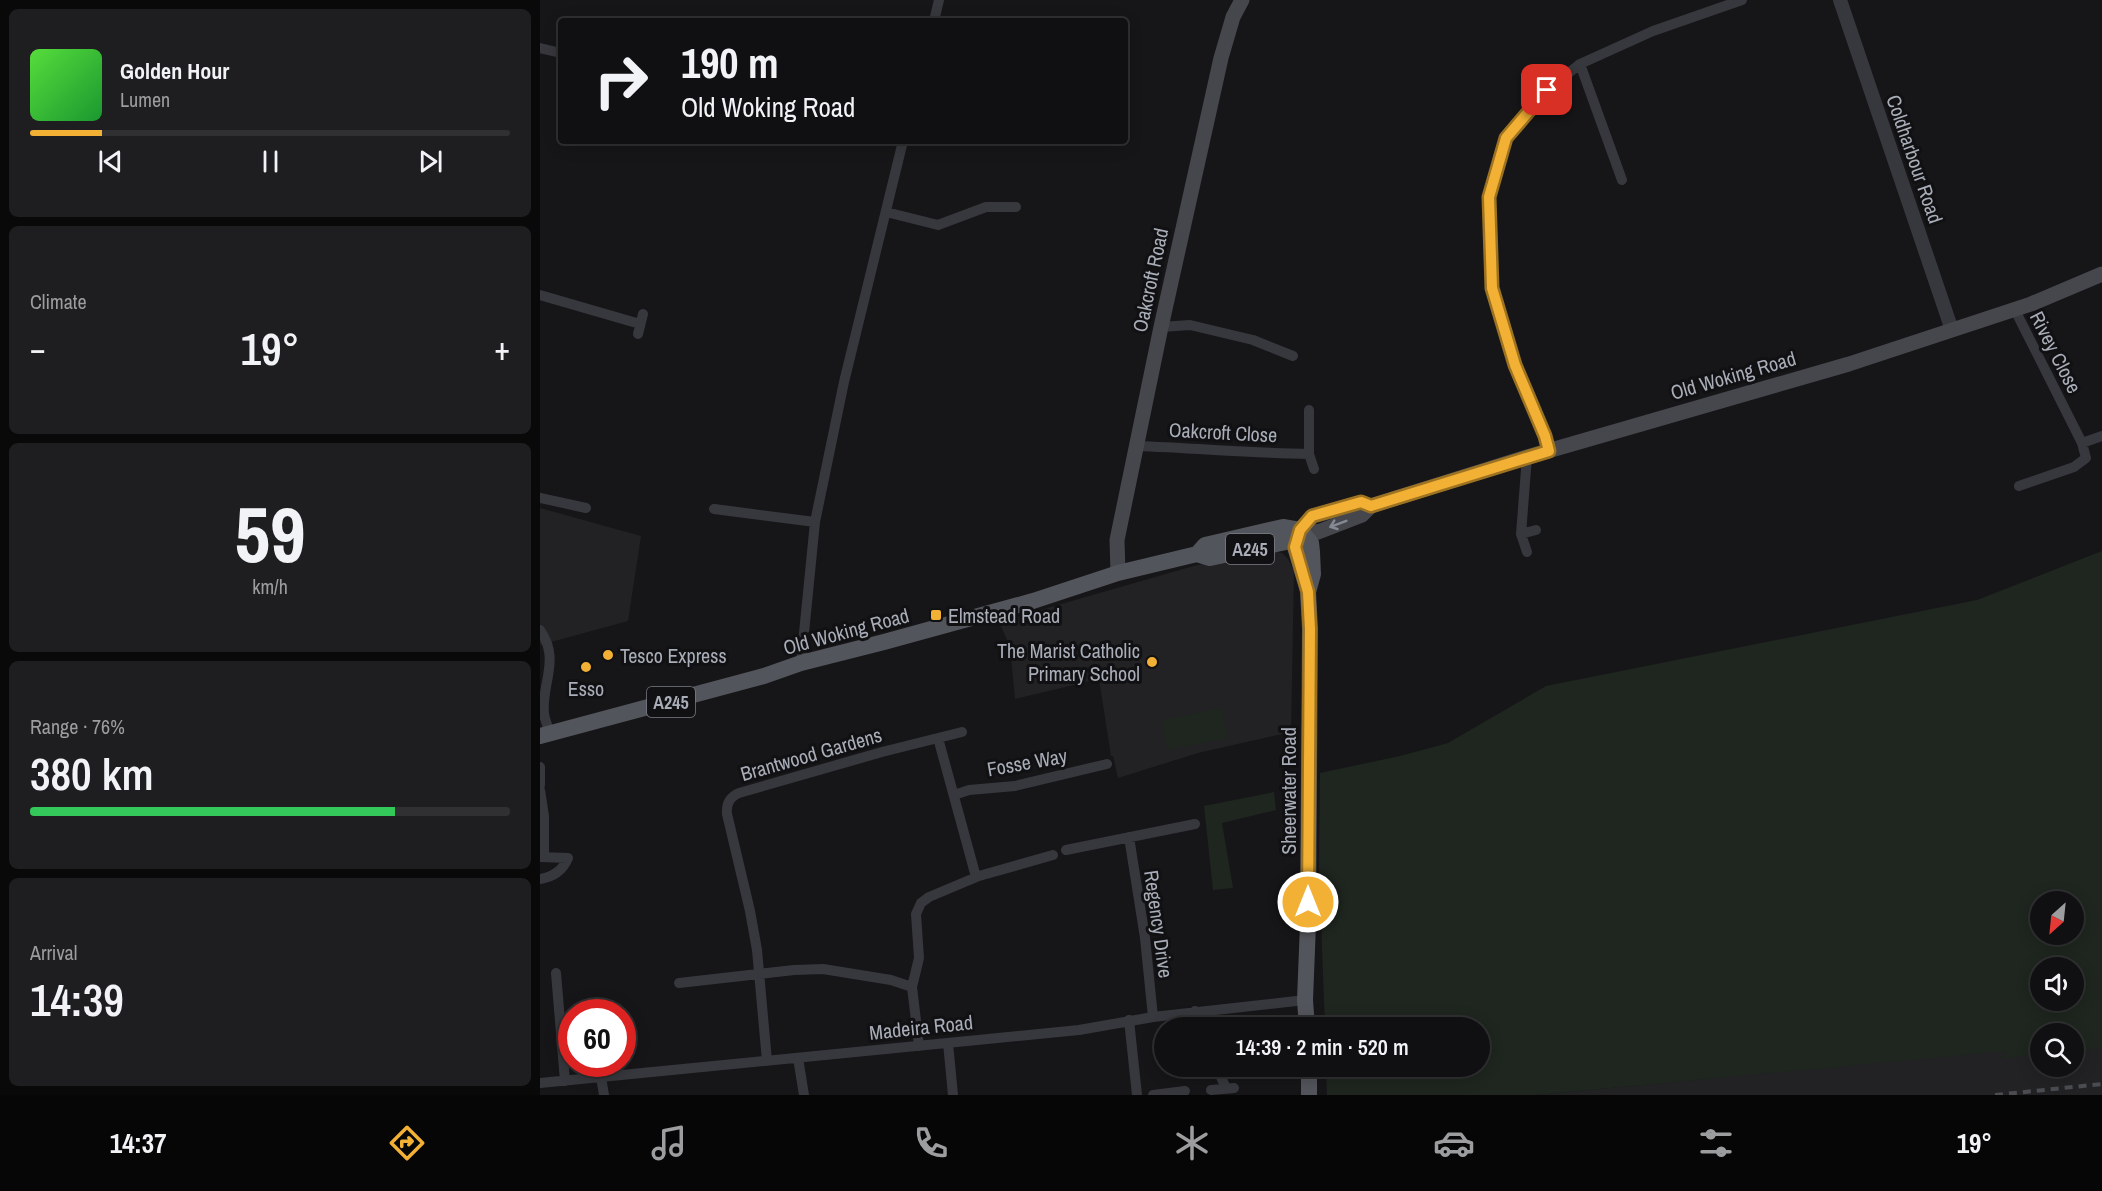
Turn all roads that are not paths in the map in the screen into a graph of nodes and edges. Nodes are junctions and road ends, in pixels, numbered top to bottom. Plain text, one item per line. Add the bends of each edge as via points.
1 (939, 0) edge
2 (1242, 0) edge
3 (1742, 0) edge
4 (1840, 0) edge
5 (935, 18) edge
6 (540, 48) edge
7 (558, 52) edge
8 (1580, 64) junction
9 (902, 144) edge
10 (1622, 180) dead end
11 (1016, 207) dead end
12 (886, 212) junction
13 (2102, 274) edge
14 (540, 295) edge
15 (2015, 310) junction
16 (640, 324) dead end
17 (1161, 327) junction
18 (1953, 330) junction
19 (1293, 357) dead end
20 (1309, 410) dead end
21 (2102, 436) edge
22 (2082, 443) junction
23 (1136, 446) junction
24 (1549, 451) junction
25 (1309, 454) junction
26 (1527, 457) junction
27 (1314, 469) dead end
28 (2019, 486) dead end
29 (540, 498) edge
30 (586, 508) dead end
31 (714, 509) dead end
32 (815, 522) junction
33 (1300, 530) junction
34 (1536, 530) dead end
35 (1521, 534) junction
36 (1527, 552) dead end
37 (1118, 573) junction
38 (540, 630) edge
39 (801, 663) junction
40 (962, 732) dead end
41 (545, 735) edge
42 (938, 738) junction
43 (1107, 764) dead end
44 (540, 767) edge
45 (540, 785) edge
46 (540, 790) edge
47 (954, 795) junction
48 (1196, 824) dead end
49 (1129, 837) junction
50 (1066, 850) dead end
51 (1053, 855) dead end
52 (542, 857) edge
53 (976, 877) junction
54 (540, 879) edge
55 (556, 973) dead end
56 (759, 974) junction
57 (679, 983) dead end
58 (912, 987) junction
59 (1305, 1000) junction
60 (1195, 1011) junction
61 (1153, 1017) junction
62 (1196, 1017) edge
63 (1306, 1017) edge
64 (1130, 1020) junction
65 (948, 1043) junction
66 (919, 1046) junction
67 (798, 1058) junction
68 (767, 1061) junction
69 (636, 1074) edge
70 (601, 1077) joint
71 (1222, 1077) edge
72 (1308, 1077) edge
73 (565, 1081) junction
74 (540, 1083) edge
75 (1211, 1090) dead end
76 (1185, 1091) dead end
77 (604, 1095) edge
78 (804, 1095) edge
79 (953, 1095) edge
80 (1137, 1095) edge
81 (1153, 1095) edge
82 (1309, 1095) edge

1 - 5 street
2 - 17 main road, Oakcroft Road via 1221,58
3 - 8 street via 1653,31
4 - 18 street, Coldharbour Road
6 - 7 street
8 - 10 street
8 - 24 street via 1547,90 1506,138 1489,197 1492,288 1515,365
9 - 12 street
11 - 12 street via 986,207 939,225
12 - 32 street
13 - 15 main road, Old Woking Road
14 - 16 street
15 - 18 main road, Old Woking Road
15 - 22 street, Rivey Close
17 - 19 street via 1190,325 1253,340
17 - 23 main road, Oakcroft Road
18 - 24 main road, Old Woking Road
20 - 25 street
21 - 22 street
22 - 28 street via 2086,458 2074,467
23 - 25 street, Oakcroft Close
23 - 37 main road, Oakcroft Road via 1117,540
24 - 26 main road, Old Woking Road
25 - 27 street
26 - 33 main road, Old Woking Road via 1371,506 1362,515 1318,532
26 - 35 street
29 - 30 street via 576,500
31 - 32 street
32 - 39 street
33 - 37 main road, Old Woking Road / A245 via 1286,542 1210,558 1197,554
33 - 59 main road, Sheerwater Road / A245 via 1311,543 1313,574 1308,592
34 - 35 street
35 - 36 street
37 - 39 main road, Old Woking Road / A245 via 1033,601
38 - 41 street via 550,652
39 - 41 main road, Old Woking Road / A245 via 741,683
40 - 42 street, Brantwood Gardens
42 - 47 street
42 - 56 street, Brantwood Gardens via 739,793 730,800 727,814 750,911
43 - 47 street, Fosse Way via 1015,786
44 - 45 street
46 - 52 street via 544,816
47 - 53 street
48 - 49 street
49 - 50 street
49 - 61 street, Regency Drive
51 - 53 street
52 - 54 street via 568,858 557,873
53 - 58 street via 921,903 916,914 919,958
55 - 73 street
56 - 57 street
56 - 58 street via 823,969
56 - 68 street, Brantwood Gardens
58 - 66 street
59 - 60 street, Madeira Road
59 - 63 main road, Sheerwater Road / A245
60 - 61 street, Madeira Road
60 - 62 street
61 - 64 street, Madeira Road
64 - 65 street, Madeira Road via 1079,1030
64 - 80 street
65 - 66 street, Madeira Road
65 - 79 street
66 - 67 street, Madeira Road
67 - 68 street, Madeira Road
67 - 78 street
68 - 69 street, Madeira Road
70 - 73 street, Madeira Road
70 - 77 street
71 - 75 street via 1230,1088
72 - 82 main road
73 - 74 street, Madeira Road
76 - 81 street

